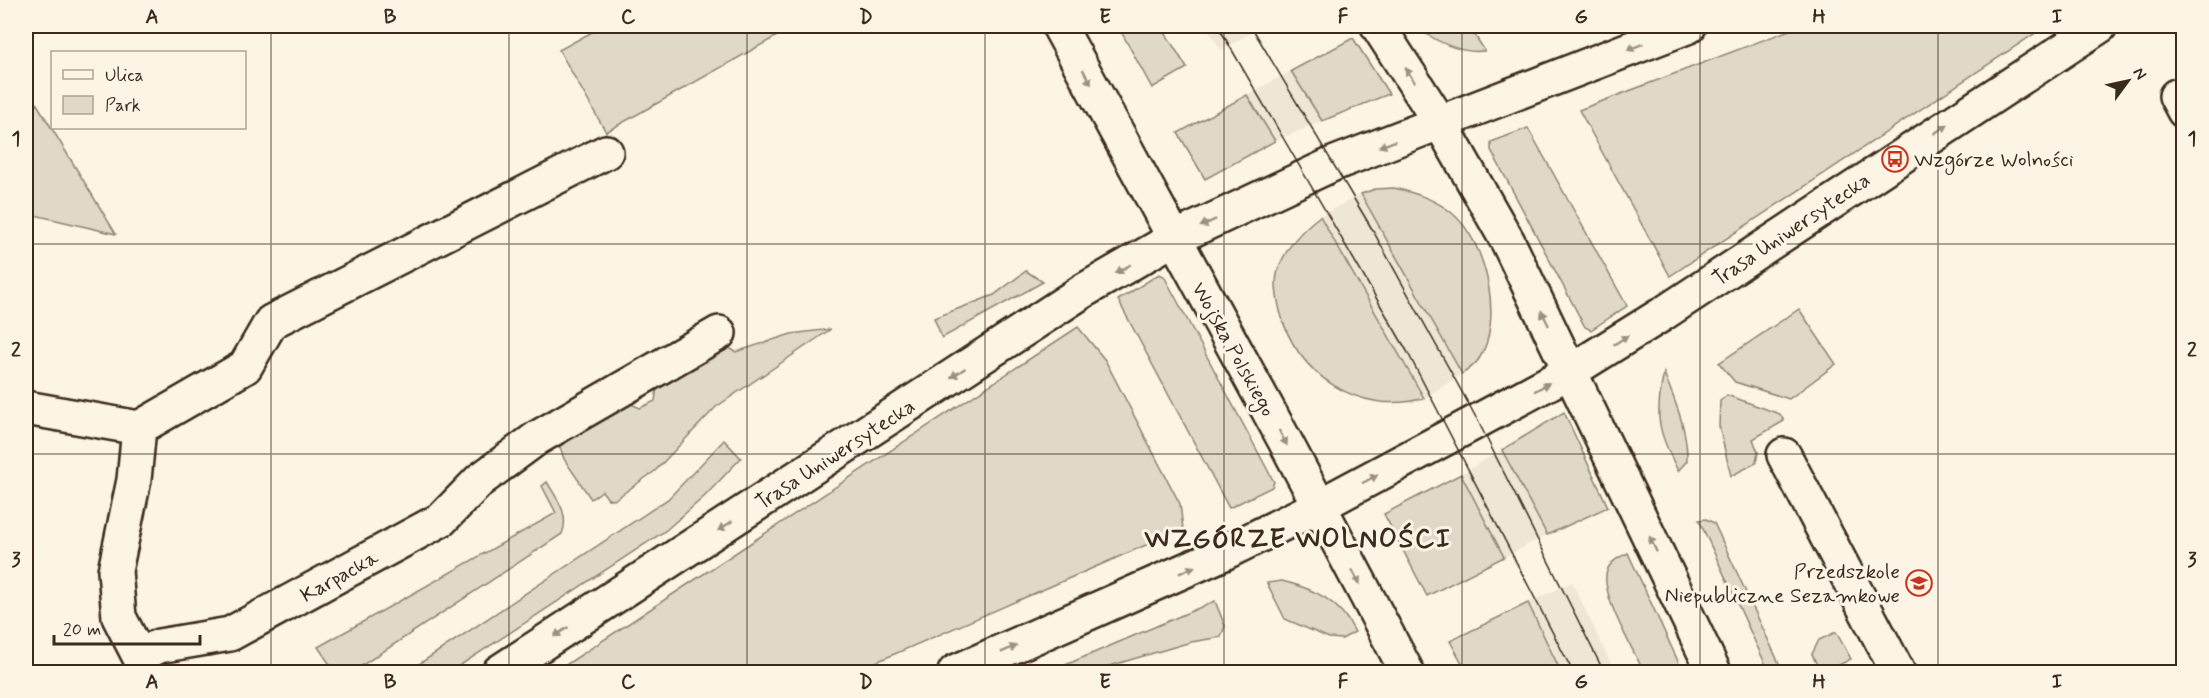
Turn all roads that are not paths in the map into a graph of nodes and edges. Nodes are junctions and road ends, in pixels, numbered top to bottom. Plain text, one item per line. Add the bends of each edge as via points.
1 (1059, 26) edge
2 (1378, 26) edge
3 (1689, 26) edge
4 (2100, 26) edge
5 (1441, 124) junction
6 (606, 152) dead end
7 (1173, 239) junction
8 (719, 333) dead end
9 (1571, 371) junction
10 (26, 408) edge
11 (139, 428) junction
12 (1784, 455) dead end
13 (1319, 506) junction
14 (499, 672) edge
15 (955, 672) edge
16 (1407, 672) edge
17 (1714, 672) edge
18 (1898, 672) edge

1 -> 7 main road, Wojska Polskiego
5 -> 2 main road
3 -> 5 main road
9 -> 4 main road, Trasa Uniwersytecka
5 -> 7 main road, Trasa Uniwersytecka via 1333,164
9 -> 5 main road via 1508,242
6 - 11 main road via 271,322 245,367
7 -> 13 main road, Wojska Polskiego
7 -> 14 main road, Trasa Uniwersytecka via 1083,291
8 - 11 main road, Karpacka via 537,438 480,480 442,519 230,634 159,646 139,656 119,617 115,571 134,480
13 -> 9 main road, Trasa Uniwersytecka
17 -> 9 main road
10 - 11 main road
12 - 18 main road
15 -> 13 main road via 1224,553
13 -> 16 main road, Wojska Polskiego

